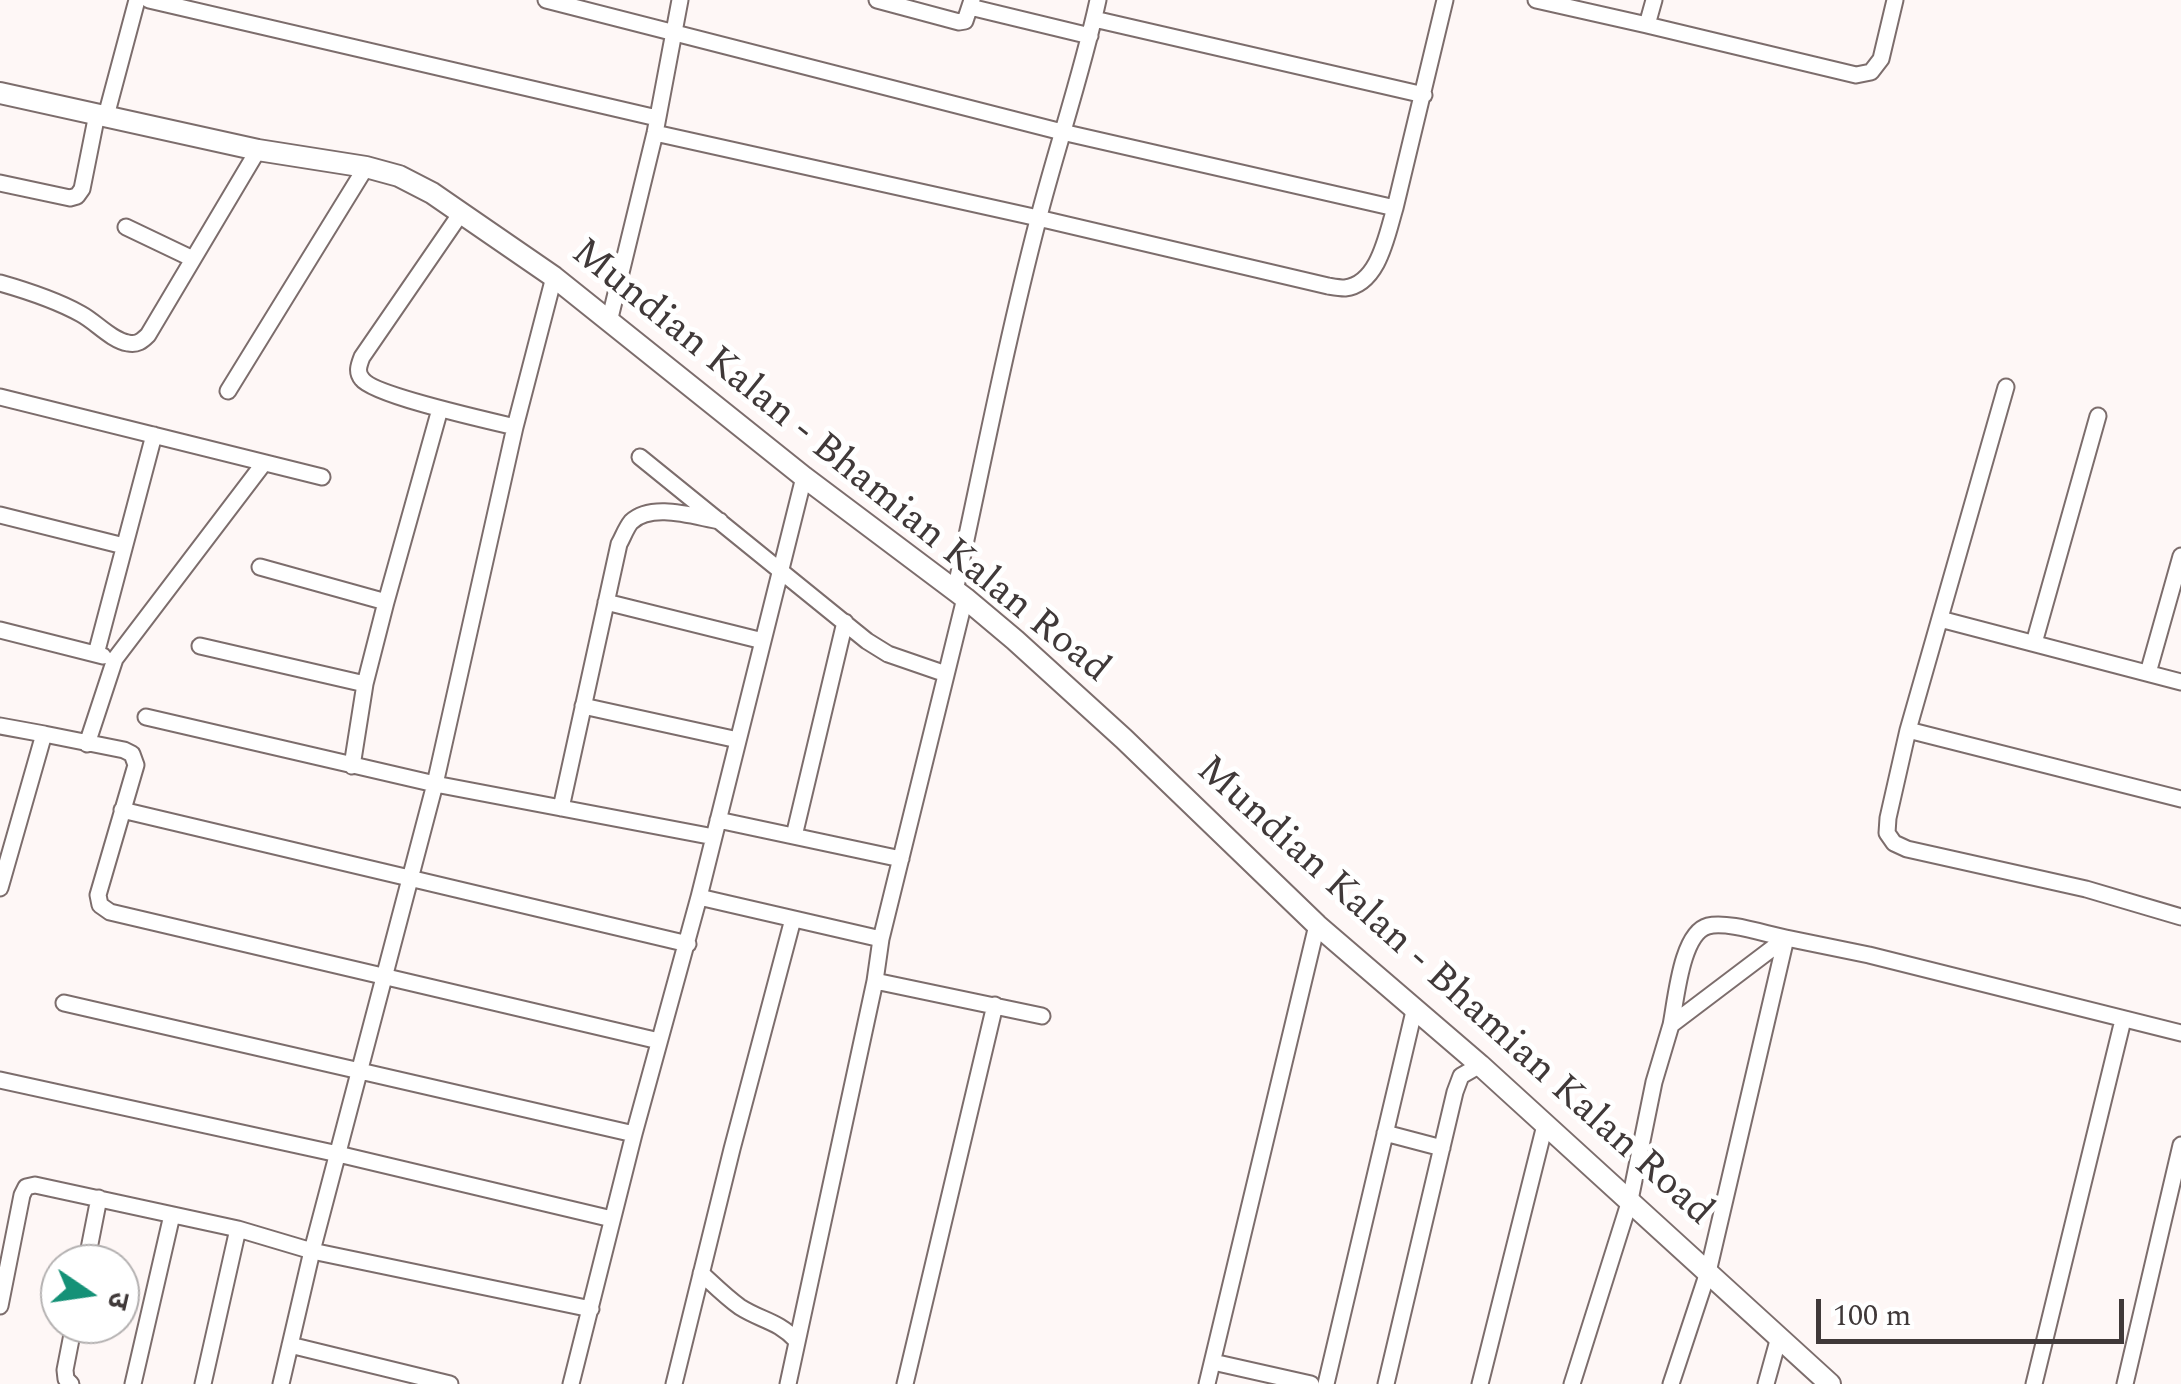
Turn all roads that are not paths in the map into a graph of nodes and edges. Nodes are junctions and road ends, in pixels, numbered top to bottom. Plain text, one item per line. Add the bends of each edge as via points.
1 (137, 0) edge
2 (149, 0) edge
3 (546, 0) edge
4 (680, 0) edge
5 (877, 0) edge
6 (1098, 0) edge
7 (1446, 0) edge
8 (1536, 0) edge
9 (1654, 0) edge
10 (1895, 0) edge
11 (971, 4) edge
12 (1094, 18) junction
13 (1647, 25) junction
14 (673, 32) junction
15 (1090, 36) junction
16 (0, 93) edge
17 (1424, 95) junction
18 (102, 115) junction
19 (656, 126) junction
20 (1062, 132) junction
21 (258, 150) junction
22 (366, 167) junction
23 (0, 183) edge
24 (1395, 208) junction
25 (462, 212) junction
26 (1038, 218) junction
27 (126, 226) dead end
28 (193, 259) junction
29 (554, 277) junction
30 (0, 283) edge
31 (609, 322) junction
32 (2006, 388) dead end
33 (228, 391) dead end
34 (0, 397) edge
35 (440, 409) junction
36 (2098, 416) dead end
37 (515, 428) junction
38 (154, 435) junction
39 (640, 457) dead end
40 (264, 463) junction
41 (322, 477) dead end
42 (804, 477) junction
43 (0, 515) edge
44 (720, 521) junction
45 (124, 546) junction
46 (2181, 556) edge
47 (260, 568) dead end
48 (781, 570) junction
49 (960, 594) junction
50 (386, 602) junction
51 (606, 602) junction
52 (1940, 619) junction
53 (845, 622) junction
54 (0, 630) edge
55 (763, 641) junction
56 (2034, 643) junction
57 (200, 646) dead end
58 (96, 654) junction
59 (115, 659) junction
60 (2148, 673) junction
61 (946, 674) junction
62 (2181, 682) edge
63 (366, 684) junction
64 (583, 706) junction
65 (146, 718) dead end
66 (0, 726) edge
67 (1908, 730) junction
68 (44, 734) junction
69 (738, 740) junction
70 (87, 744) junction
71 (352, 766) junction
72 (435, 784) junction
73 (2181, 799) edge
74 (561, 808) junction
75 (122, 810) junction
76 (718, 820) junction
77 (794, 836) junction
78 (714, 838) junction
79 (901, 859) junction
80 (411, 880) junction
81 (0, 888) edge
82 (699, 897) junction
83 (2181, 917) edge
84 (794, 919) junction
85 (1316, 925) junction
86 (1786, 938) junction
87 (881, 939) junction
88 (688, 944) junction
89 (384, 978) junction
90 (875, 981) junction
91 (64, 1002) dead end
92 (995, 1005) junction
93 (1414, 1007) junction
94 (1042, 1016) dead end
95 (2122, 1020) junction
96 (1671, 1025) junction
97 (2180, 1028) edge
98 (659, 1041) junction
99 (1480, 1065) junction
100 (359, 1072) junction
101 (0, 1080) edge
102 (1546, 1125) junction
103 (634, 1134) junction
104 (1385, 1134) junction
105 (2181, 1145) edge
106 (1442, 1148) junction
107 (338, 1154) junction
108 (100, 1198) junction
109 (1630, 1200) junction
110 (172, 1215) junction
111 (612, 1219) junction
112 (238, 1228) junction
113 (90, 1244) edge
114 (312, 1251) junction
115 (1708, 1272) junction
116 (701, 1273) junction
117 (0, 1306) edge
118 (590, 1308) junction
119 (1779, 1337) junction
120 (797, 1342) junction
121 (70, 1344) edge
122 (290, 1345) junction
123 (1213, 1362) junction
124 (72, 1384) edge
125 (134, 1384) edge
126 (203, 1384) edge
127 (281, 1384) edge
128 (450, 1384) edge
129 (571, 1384) edge
130 (674, 1384) edge
131 (788, 1384) edge
132 (905, 1384) edge
133 (1208, 1384) edge
134 (1311, 1384) edge
135 (1326, 1384) edge
136 (1386, 1384) edge
137 (1480, 1384) edge
138 (1572, 1384) edge
139 (1671, 1384) edge
140 (1766, 1384) edge
141 (1830, 1384) edge
142 (2034, 1384) edge
143 (2125, 1384) edge

1 - 18 street
2 - 19 street
3 - 14 street
4 - 14 street
5 - 11 street via 960,22
6 - 12 street
7 - 17 street
8 - 13 street
9 - 13 street
10 - 13 street via 1880,59 1871,72 1856,75
11 - 15 street
12 - 15 street
12 - 17 street
14 - 19 street
14 - 20 street
15 - 20 street
16 - 18 street, Mundian Kalan - Bhamian Kalan Road
17 - 24 street
18 - 21 street, Mundian Kalan - Bhamian Kalan Road
18 - 23 street via 77,196
19 - 26 street
19 - 31 street
20 - 24 street
20 - 26 street
21 - 22 street, Mundian Kalan - Bhamian Kalan Road
21 - 28 street
22 - 25 street, Mundian Kalan - Bhamian Kalan Road via 399,176
22 - 33 street
24 - 26 street via 1369,274 1349,288
25 - 29 street, Mundian Kalan - Bhamian Kalan Road
25 - 35 street via 358,366 370,386
26 - 49 street
27 - 28 street
28 - 30 street via 148,335 132,344 45,296
29 - 31 street, Mundian Kalan - Bhamian Kalan Road
29 - 37 street
31 - 42 street, Mundian Kalan - Bhamian Kalan Road
32 - 52 street
34 - 38 street
35 - 37 street
35 - 50 street
36 - 56 street
37 - 72 street
38 - 40 street
38 - 45 street
39 - 44 street
40 - 41 street
40 - 59 street
42 - 48 street
42 - 49 street, Mundian Kalan - Bhamian Kalan Road
43 - 45 street
44 - 48 street
44 - 51 street via 643,514 619,544
45 - 58 street
46 - 60 street
47 - 50 street
48 - 53 street
48 - 55 street
49 - 61 street
49 - 85 street, Mundian Kalan - Bhamian Kalan Road via 1124,739
50 - 63 street
51 - 55 street
51 - 64 street
52 - 56 street
52 - 67 street
53 - 61 street via 888,654
53 - 77 street
54 - 58 street
55 - 69 street
56 - 60 street
57 - 63 street
58 - 59 street
59 - 70 street
60 - 62 street
61 - 79 street
63 - 71 street
64 - 69 street
64 - 74 street
65 - 71 street
66 - 68 street
67 - 73 street
67 - 83 street via 1888,818 1894,843
68 - 70 street
68 - 81 street
69 - 76 street
70 - 75 street via 132,754 136,765
71 - 72 street
72 - 74 street
72 - 80 street
74 - 78 street
75 - 80 street
75 - 89 street via 98,895 110,912
76 - 77 street
76 - 78 street
77 - 79 street
78 - 82 street
79 - 87 street
80 - 88 street
80 - 89 street
82 - 84 street
82 - 88 street
84 - 87 street
84 - 116 street
85 - 93 street, Mundian Kalan - Bhamian Kalan Road
85 - 123 street
86 - 95 street
86 - 96 street
86 - 96 street via 1723,925 1694,934
86 - 115 street
87 - 90 street
88 - 98 street
89 - 98 street
89 - 100 street
90 - 92 street
90 - 120 street
91 - 100 street
92 - 94 street
92 - 132 street
93 - 99 street, Mundian Kalan - Bhamian Kalan Road
93 - 104 street
95 - 97 street
95 - 142 street
96 - 109 street
98 - 103 street
99 - 102 street, Mundian Kalan - Bhamian Kalan Road
99 - 106 street via 1462,1076
100 - 103 street
100 - 107 street
101 - 107 street
102 - 109 street, Mundian Kalan - Bhamian Kalan Road
102 - 137 street
103 - 111 street
104 - 106 street
104 - 135 street
105 - 143 street
106 - 136 street
107 - 111 street
107 - 114 street
108 - 110 street
108 - 113 street
108 - 117 street via 26,1187
109 - 115 street, Mundian Kalan - Bhamian Kalan Road
109 - 138 street
110 - 112 street
110 - 125 street
111 - 118 street
112 - 114 street
112 - 126 street
114 - 118 street
114 - 122 street
115 - 119 street, Mundian Kalan - Bhamian Kalan Road
115 - 139 street
116 - 120 street
116 - 130 street
118 - 129 street
119 - 140 street
119 - 141 street, Mundian Kalan - Bhamian Kalan Road
120 - 131 street
121 - 124 street via 65,1370
122 - 127 street
122 - 128 street
123 - 133 street
123 - 134 street

